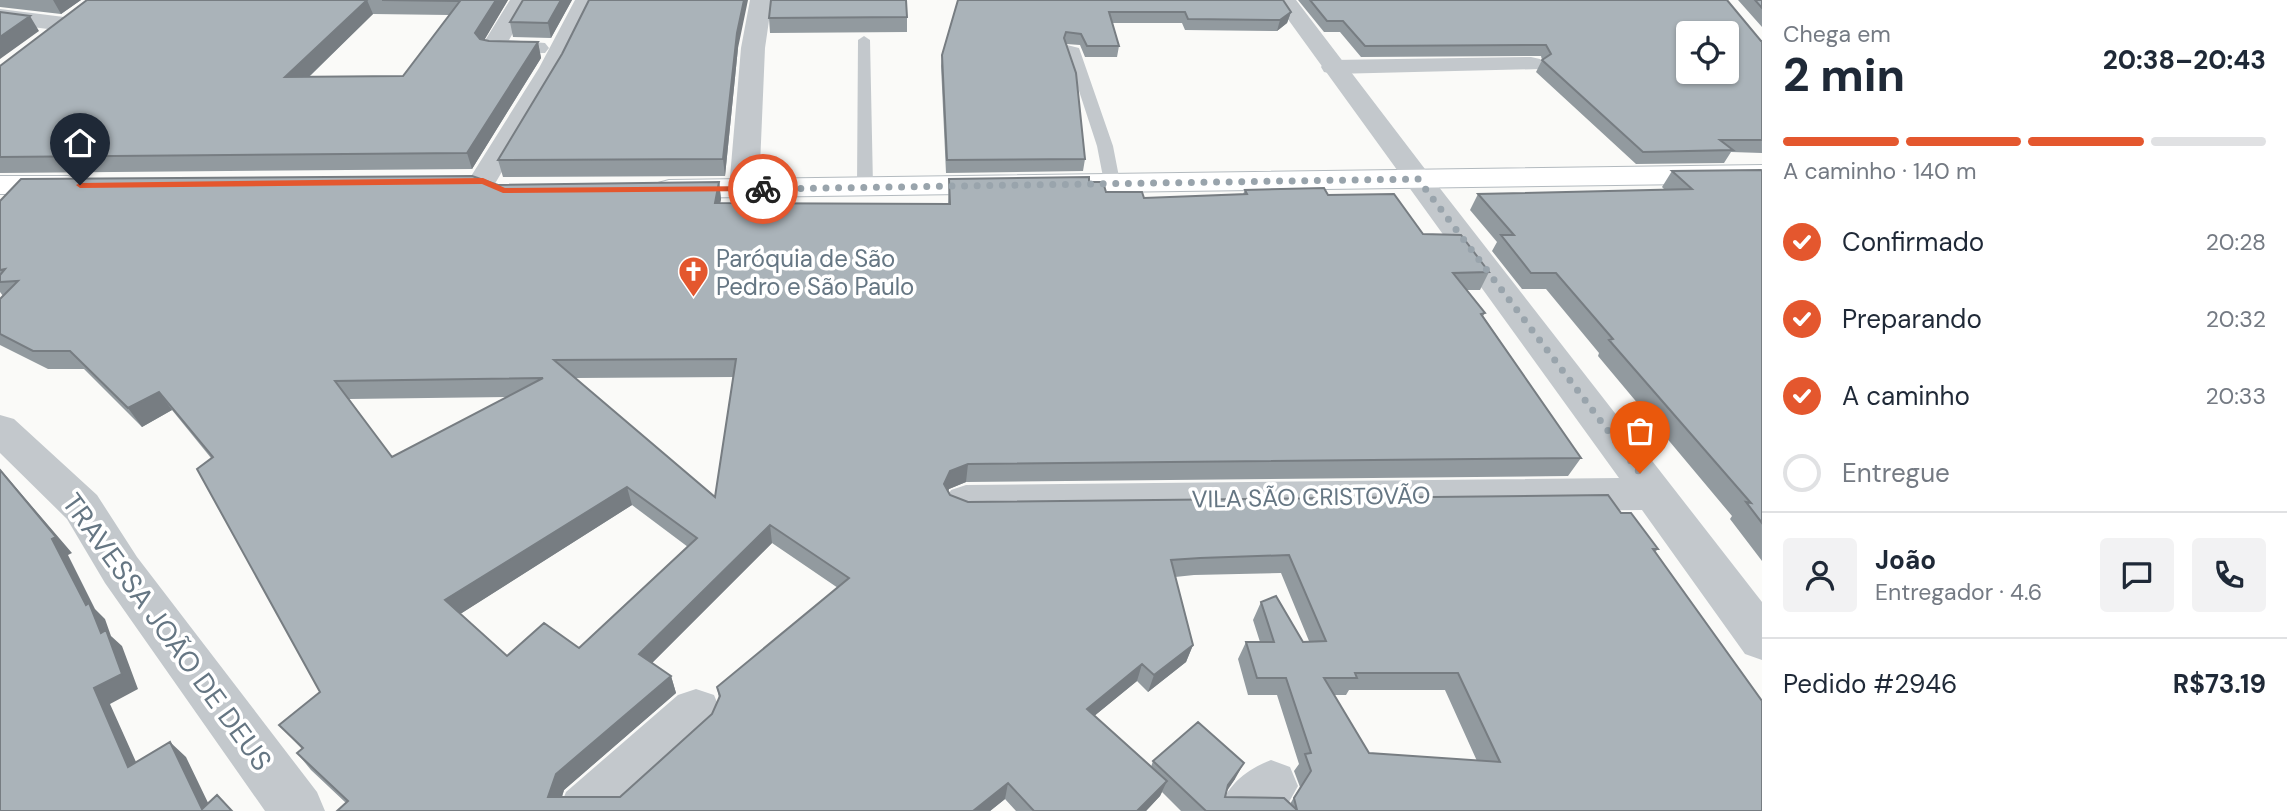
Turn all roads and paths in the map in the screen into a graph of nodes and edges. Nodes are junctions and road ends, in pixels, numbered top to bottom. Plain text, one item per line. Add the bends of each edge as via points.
1 (522, 0) edge
2 (586, 0) edge
3 (761, 0) edge
4 (1285, 0) edge
5 (0, 16) edge
6 (864, 40) edge
7 (43, 41) edge
8 (561, 48) junction
9 (1072, 48) edge
10 (1531, 64) edge
11 (1333, 67) junction
12 (1762, 174) edge
13 (1418, 179) junction
14 (1112, 182) junction
15 (481, 184) edge
16 (13, 185) edge
17 (94, 185) edge
18 (865, 186) junction
19 (744, 189) junction
20 (637, 190) edge
21 (0, 209) edge
22 (0, 429) edge
23 (1656, 494) junction
24 (966, 501) edge
25 (1762, 639) edge
26 (696, 712) dead end
27 (298, 811) edge
28 (586, 811) edge

1 - 8 street via 493,47
2 - 8 street
3 - 19 street via 753,48
4 - 11 street
5 - 7 street via 73,19
6 - 18 lane
8 - 15 street
9 - 14 lane via 1105,146
10 - 11 street
11 - 13 street
12 - 13 main road
13 - 14 main road
13 - 23 street
14 - 18 main road
16 - 17 main road
16 - 21 street
18 - 19 main road
19 - 20 main road
22 - 27 street, TRAVESSA JOÃO DE DEUS via 82,507 121,569
23 - 24 street, VILA SÃO CRISTOVÃO
23 - 25 street
26 - 28 street

